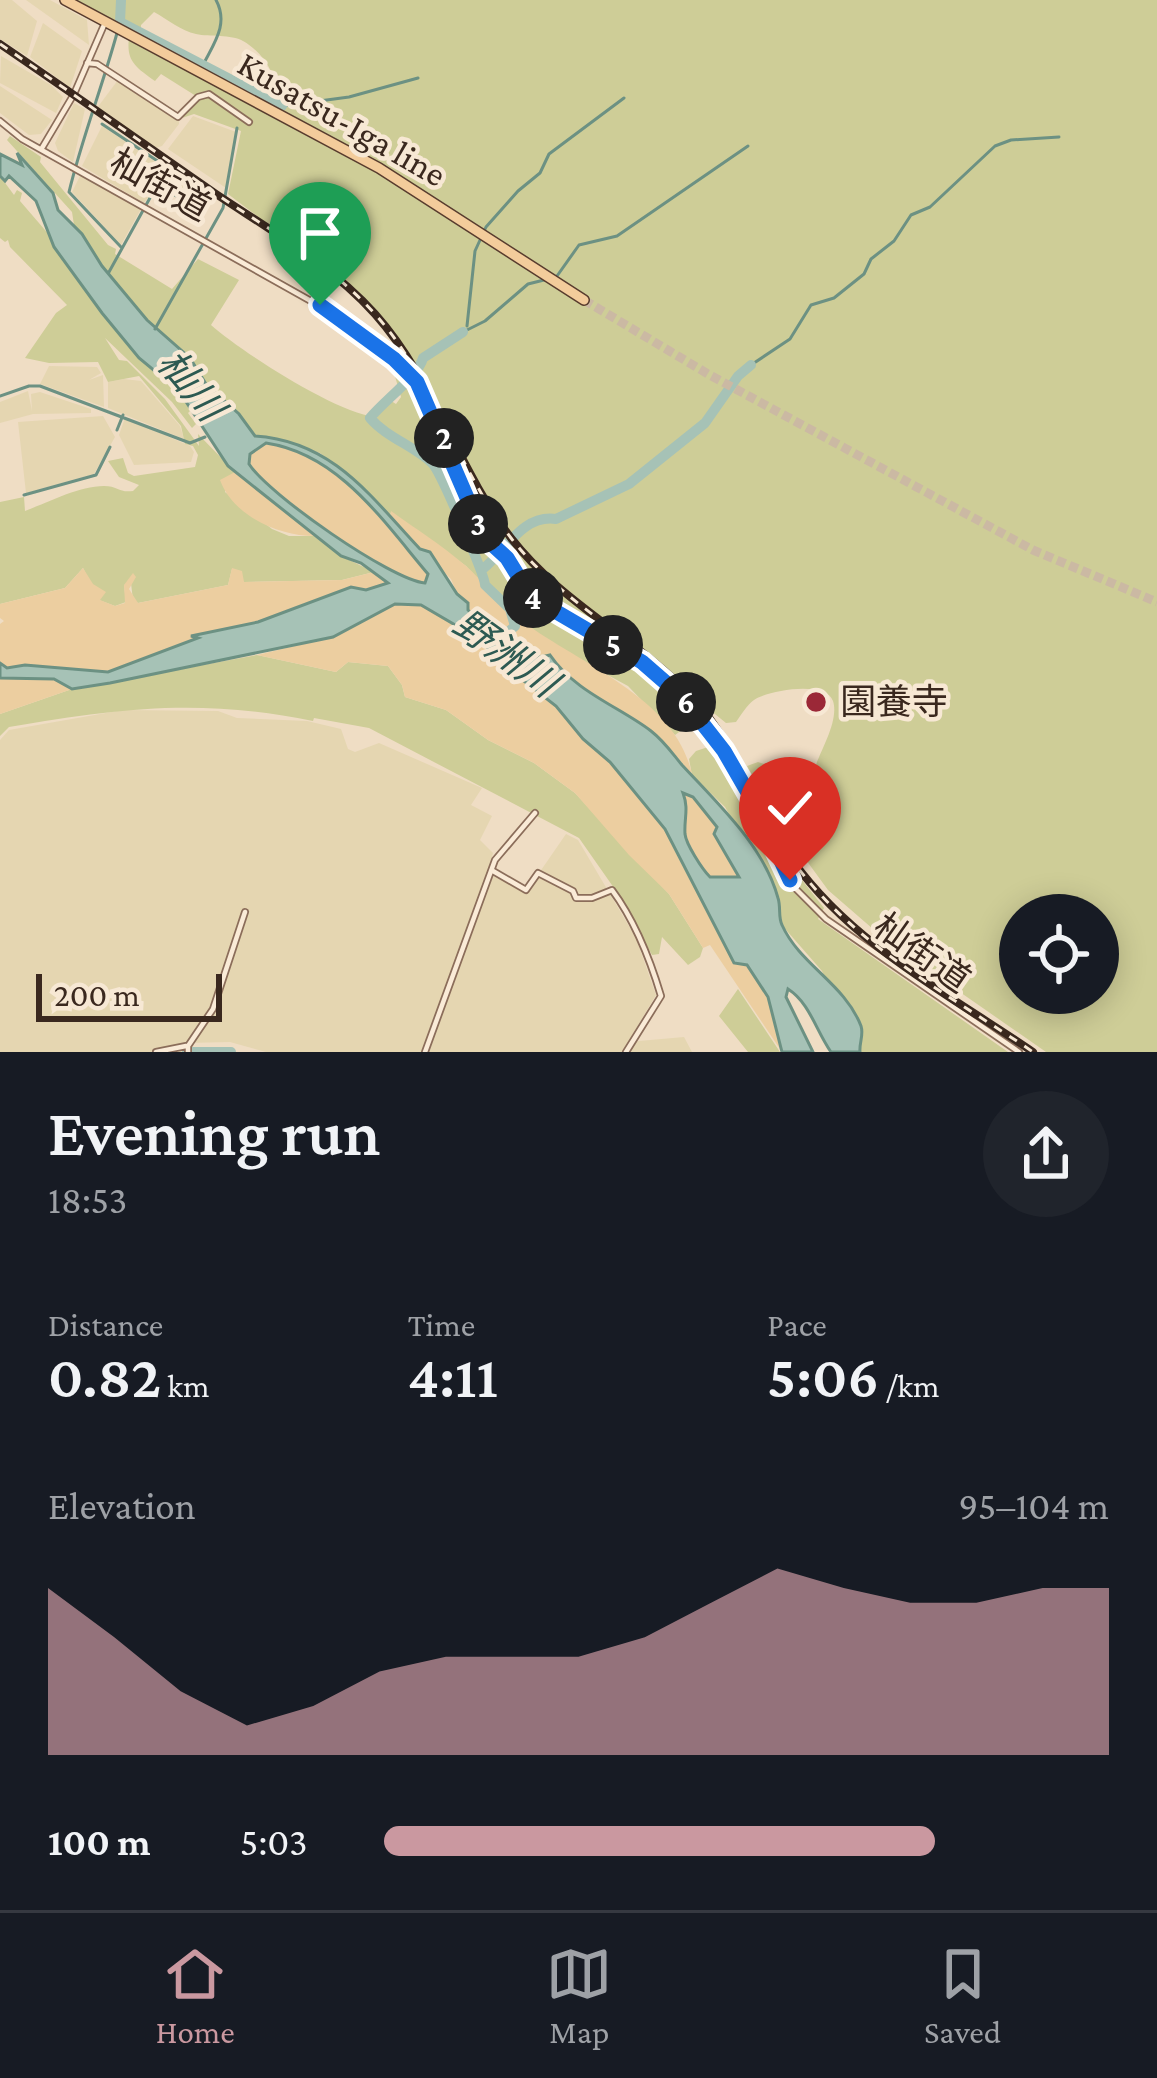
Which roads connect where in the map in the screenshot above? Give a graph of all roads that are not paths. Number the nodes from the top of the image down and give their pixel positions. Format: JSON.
{"nodes":[{"id":1,"x":64,"y":0,"type":"edge"},
{"id":2,"x":106,"y":22,"type":"junction"},
{"id":3,"x":87,"y":63,"type":"junction"},
{"id":4,"x":0,"y":121,"type":"edge"},
{"id":5,"x":249,"y":122,"type":"dead end"},
{"id":6,"x":42,"y":148,"type":"junction"},
{"id":7,"x":584,"y":300,"type":"tunnel mouth"},
{"id":8,"x":535,"y":813,"type":"dead end"},
{"id":9,"x":493,"y":871,"type":"junction"},
{"id":10,"x":245,"y":912,"type":"dead end"},
{"id":11,"x":188,"y":1049,"type":"edge"},
{"id":12,"x":156,"y":1052,"type":"edge"},
{"id":13,"x":425,"y":1052,"type":"edge"},
{"id":14,"x":626,"y":1052,"type":"edge"},
{"id":15,"x":1019,"y":1052,"type":"edge"}],
"edges":[{"from":1,"to":2,"type":"main road","name":"Kusatsu-Iga line"},
{"from":2,"to":3,"type":"street"},
{"from":2,"to":7,"type":"main road","name":"Kusatsu-Iga line"},
{"from":3,"to":5,"type":"street"},
{"from":3,"to":6,"type":"street"},
{"from":4,"to":6,"type":"street","name":"杣街道"},
{"from":6,"to":15,"type":"street","name":"杣街道"},
{"from":8,"to":9,"type":"street"},
{"from":9,"to":13,"type":"street"},
{"from":9,"to":14,"type":"street"},
{"from":10,"to":11,"type":"street"},
{"from":11,"to":12,"type":"street"}]}
